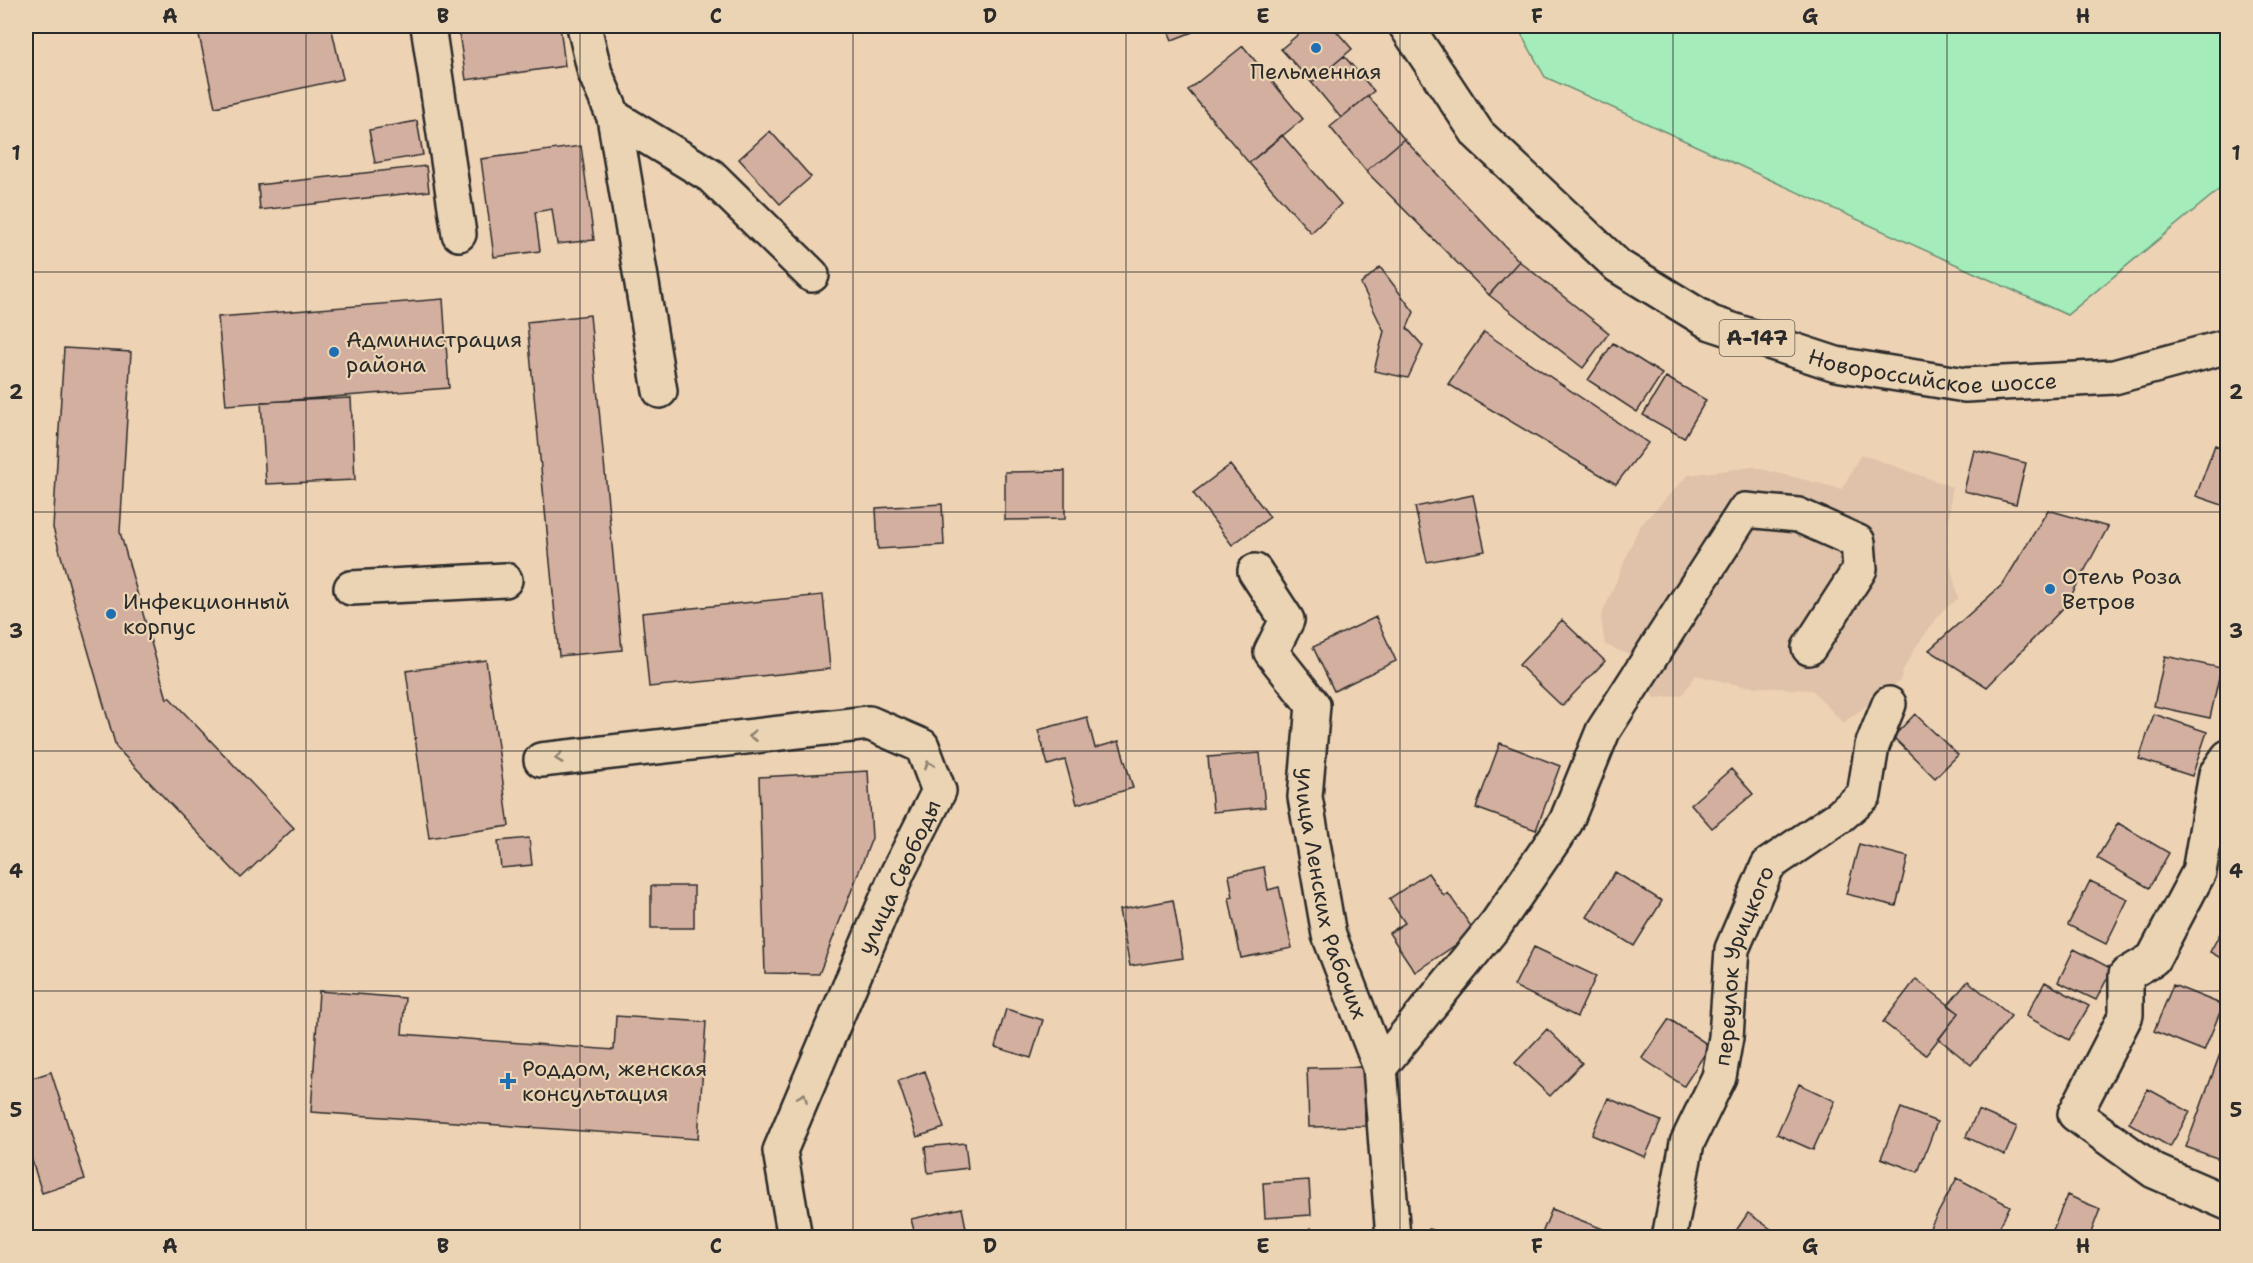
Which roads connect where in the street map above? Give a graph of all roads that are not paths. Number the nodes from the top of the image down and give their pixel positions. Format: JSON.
{"nodes":[{"id":1,"x":428,"y":26,"type":"edge"},
{"id":2,"x":584,"y":26,"type":"edge"},
{"id":3,"x":1406,"y":26,"type":"edge"},
{"id":4,"x":614,"y":117,"type":"junction"},
{"id":5,"x":459,"y":234,"type":"dead end"},
{"id":6,"x":812,"y":275,"type":"dead end"},
{"id":7,"x":2228,"y":346,"type":"edge"},
{"id":8,"x":660,"y":391,"type":"dead end"},
{"id":9,"x":1255,"y":571,"type":"dead end"},
{"id":10,"x":505,"y":580,"type":"dead end"},
{"id":11,"x":351,"y":588,"type":"dead end"},
{"id":12,"x":1809,"y":648,"type":"dead end"},
{"id":13,"x":1889,"y":704,"type":"dead end"},
{"id":14,"x":2228,"y":757,"type":"edge"},
{"id":15,"x":541,"y":760,"type":"dead end"},
{"id":16,"x":1380,"y":1067,"type":"junction"},
{"id":17,"x":2228,"y":1203,"type":"edge"},
{"id":18,"x":795,"y":1238,"type":"edge"},
{"id":19,"x":1393,"y":1238,"type":"edge"},
{"id":20,"x":1669,"y":1238,"type":"edge"}],
"edges":[{"from":1,"to":5,"type":"main road"},
{"from":2,"to":4,"type":"main road"},
{"from":3,"to":7,"type":"main road","name":"Новороссийское шоссе","number":"А-147"},
{"from":4,"to":6,"type":"main road"},
{"from":4,"to":8,"type":"main road"},
{"from":9,"to":16,"type":"main road","name":"улица Ленских Рабочих"},
{"from":10,"to":11,"type":"main road"},
{"from":12,"to":16,"type":"main road"},
{"from":13,"to":20,"type":"main road","name":"переулок Урицкого"},
{"from":14,"to":17,"type":"main road"},
{"from":18,"to":15,"type":"main road","name":"улица Свободы","one_way":true},
{"from":16,"to":19,"type":"main road","name":"улица Ленских Рабочих"}]}
